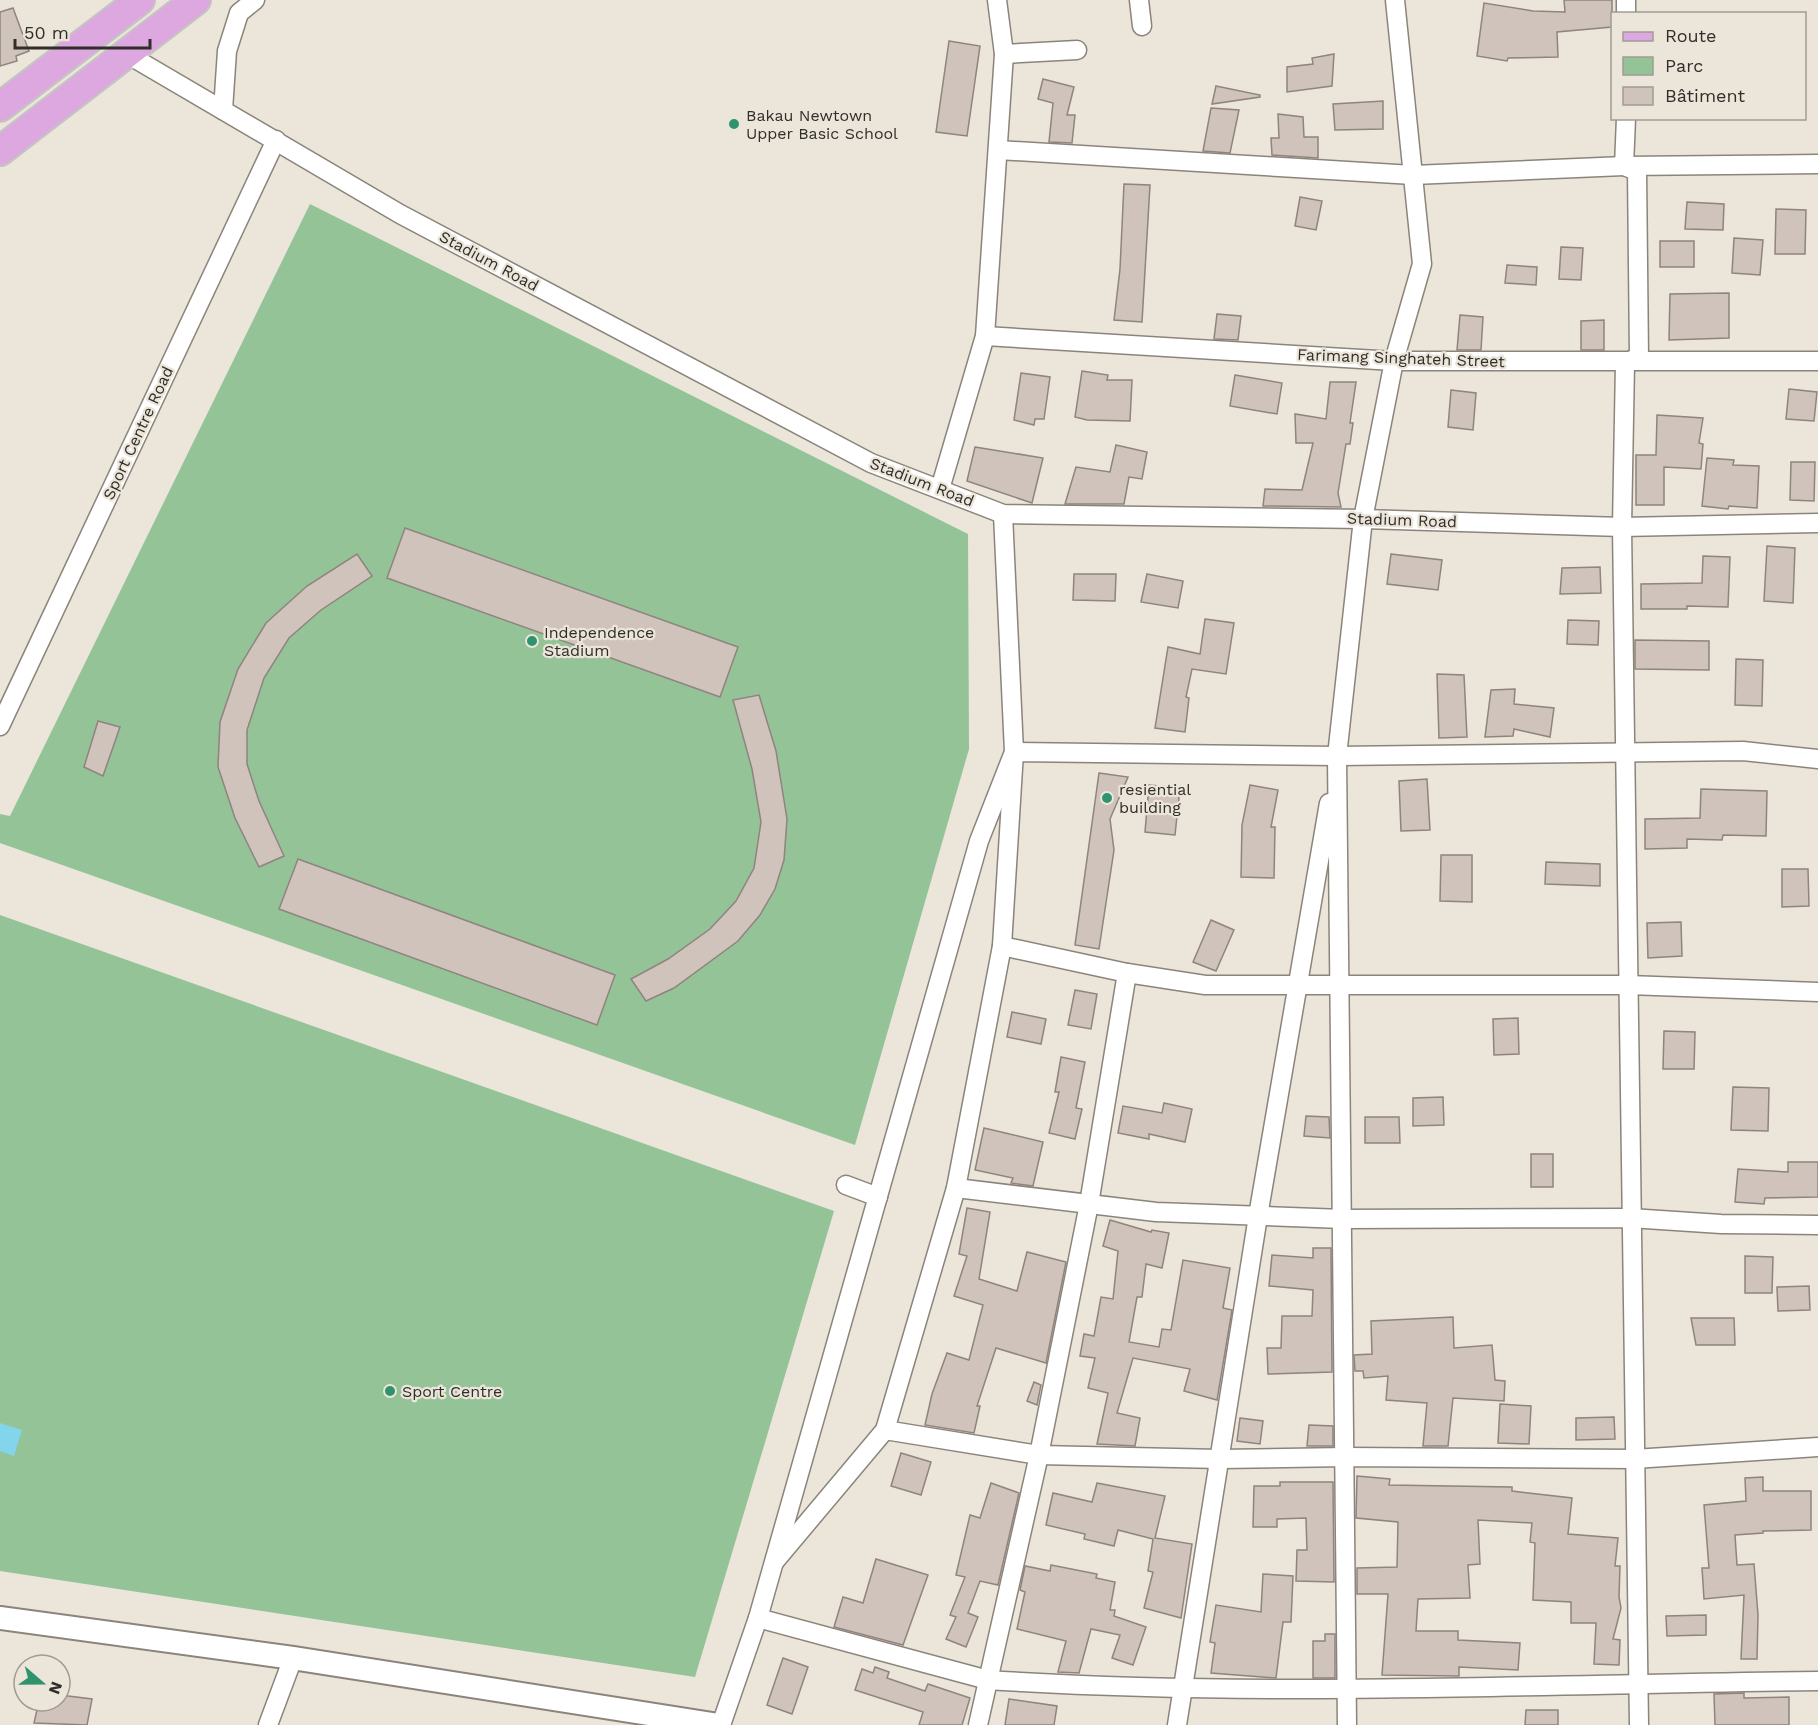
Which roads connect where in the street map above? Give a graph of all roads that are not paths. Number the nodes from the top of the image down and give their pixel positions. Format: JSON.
{"nodes":[{"id":1,"x":140,"y":0,"type":"edge"},
{"id":2,"x":196,"y":0,"type":"edge"},
{"id":3,"x":255,"y":0,"type":"edge"},
{"id":4,"x":997,"y":0,"type":"edge"},
{"id":5,"x":1139,"y":0,"type":"edge"},
{"id":6,"x":1395,"y":0,"type":"edge"},
{"id":7,"x":1142,"y":26,"type":"dead end"},
{"id":8,"x":1077,"y":50,"type":"dead end"},
{"id":9,"x":127,"y":54,"type":"junction"},
{"id":10,"x":1004,"y":54,"type":"junction"},
{"id":11,"x":30,"y":83,"type":"junction"},
{"id":12,"x":0,"y":91,"type":"edge"},
{"id":13,"x":0,"y":107,"type":"edge"},
{"id":14,"x":224,"y":110,"type":"junction"},
{"id":15,"x":1626,"y":120,"type":"edge"},
{"id":16,"x":276,"y":140,"type":"junction"},
{"id":17,"x":998,"y":150,"type":"junction"},
{"id":18,"x":0,"y":151,"type":"edge"},
{"id":19,"x":1818,"y":164,"type":"edge"},
{"id":20,"x":1624,"y":166,"type":"junction"},
{"id":21,"x":1413,"y":175,"type":"junction"},
{"id":22,"x":986,"y":336,"type":"junction"},
{"id":23,"x":1394,"y":361,"type":"junction"},
{"id":24,"x":1818,"y":361,"type":"edge"},
{"id":25,"x":1625,"y":363,"type":"junction"},
{"id":26,"x":940,"y":489,"type":"junction"},
{"id":27,"x":1003,"y":514,"type":"junction"},
{"id":28,"x":1364,"y":519,"type":"junction"},
{"id":29,"x":1818,"y":523,"type":"edge"},
{"id":30,"x":1622,"y":527,"type":"junction"},
{"id":31,"x":0,"y":725,"type":"edge"},
{"id":32,"x":1014,"y":752,"type":"junction"},
{"id":33,"x":1624,"y":752,"type":"junction"},
{"id":34,"x":1337,"y":756,"type":"junction"},
{"id":35,"x":1818,"y":759,"type":"edge"},
{"id":36,"x":1002,"y":946,"type":"junction"},
{"id":37,"x":1127,"y":974,"type":"junction"},
{"id":38,"x":1340,"y":983,"type":"junction"},
{"id":39,"x":1298,"y":984,"type":"junction"},
{"id":40,"x":1628,"y":985,"type":"junction"},
{"id":41,"x":1818,"y":992,"type":"edge"},
{"id":42,"x":846,"y":1185,"type":"dead end"},
{"id":43,"x":956,"y":1188,"type":"junction"},
{"id":44,"x":878,"y":1197,"type":"junction"},
{"id":45,"x":1089,"y":1204,"type":"junction"},
{"id":46,"x":1258,"y":1216,"type":"junction"},
{"id":47,"x":1630,"y":1218,"type":"junction"},
{"id":48,"x":1343,"y":1219,"type":"junction"},
{"id":49,"x":1818,"y":1225,"type":"edge"},
{"id":50,"x":885,"y":1430,"type":"junction"},
{"id":51,"x":1818,"y":1447,"type":"edge"},
{"id":52,"x":1039,"y":1455,"type":"junction"},
{"id":53,"x":1346,"y":1457,"type":"junction"},
{"id":54,"x":1220,"y":1459,"type":"junction"},
{"id":55,"x":1634,"y":1459,"type":"junction"},
{"id":56,"x":775,"y":1561,"type":"junction"},
{"id":57,"x":0,"y":1618,"type":"edge"},
{"id":58,"x":758,"y":1618,"type":"junction"},
{"id":59,"x":293,"y":1658,"type":"junction"},
{"id":60,"x":988,"y":1680,"type":"junction"},
{"id":61,"x":1818,"y":1681,"type":"edge"},
{"id":62,"x":1637,"y":1683,"type":"junction"},
{"id":63,"x":1348,"y":1687,"type":"junction"},
{"id":64,"x":1183,"y":1688,"type":"junction"},
{"id":65,"x":268,"y":1725,"type":"edge"},
{"id":66,"x":720,"y":1725,"type":"edge"},
{"id":67,"x":978,"y":1725,"type":"edge"},
{"id":68,"x":1176,"y":1725,"type":"edge"},
{"id":69,"x":1347,"y":1725,"type":"edge"},
{"id":70,"x":1639,"y":1725,"type":"edge"}],
"edges":[{"from":1,"to":11,"type":"main road"},
{"from":2,"to":9,"type":"main road"},
{"from":3,"to":14,"type":"street"},
{"from":4,"to":10,"type":"street"},
{"from":5,"to":7,"type":"street"},
{"from":6,"to":21,"type":"street"},
{"from":8,"to":10,"type":"street"},
{"from":9,"to":14,"type":"street","name":"Stadium Road"},
{"from":9,"to":18,"type":"main road"},
{"from":10,"to":17,"type":"street"},
{"from":11,"to":12,"type":"street"},
{"from":11,"to":13,"type":"main road"},
{"from":14,"to":16,"type":"street","name":"Stadium Road"},
{"from":15,"to":20,"type":"street"},
{"from":16,"to":26,"type":"street","name":"Stadium Road"},
{"from":16,"to":31,"type":"street","name":"Sport Centre Road"},
{"from":17,"to":21,"type":"street"},
{"from":17,"to":22,"type":"street"},
{"from":19,"to":20,"type":"street"},
{"from":20,"to":21,"type":"street"},
{"from":20,"to":25,"type":"street"},
{"from":21,"to":23,"type":"street"},
{"from":22,"to":23,"type":"street","name":"Farimang Singhateh Street"},
{"from":22,"to":26,"type":"street"},
{"from":23,"to":25,"type":"street","name":"Farimang Singhateh Street"},
{"from":23,"to":28,"type":"street"},
{"from":24,"to":25,"type":"street","name":"Farimang Singhateh Street"},
{"from":25,"to":30,"type":"street"},
{"from":26,"to":27,"type":"street","name":"Stadium Road"},
{"from":27,"to":28,"type":"street","name":"Stadium Road"},
{"from":27,"to":32,"type":"street"},
{"from":28,"to":30,"type":"street","name":"Stadium Road"},
{"from":28,"to":34,"type":"street"},
{"from":29,"to":30,"type":"street","name":"Stadium Road"},
{"from":30,"to":33,"type":"street"},
{"from":32,"to":34,"type":"street"},
{"from":32,"to":36,"type":"street"},
{"from":32,"to":44,"type":"street"},
{"from":33,"to":34,"type":"street"},
{"from":33,"to":35,"type":"street"},
{"from":33,"to":40,"type":"street"},
{"from":34,"to":38,"type":"street"},
{"from":34,"to":39,"type":"street"},
{"from":36,"to":37,"type":"street"},
{"from":36,"to":43,"type":"street"},
{"from":37,"to":39,"type":"street"},
{"from":37,"to":45,"type":"street"},
{"from":38,"to":39,"type":"street"},
{"from":38,"to":40,"type":"street"},
{"from":38,"to":48,"type":"street"},
{"from":39,"to":46,"type":"street"},
{"from":40,"to":41,"type":"street"},
{"from":40,"to":47,"type":"street"},
{"from":42,"to":44,"type":"street"},
{"from":43,"to":45,"type":"street"},
{"from":43,"to":50,"type":"street"},
{"from":44,"to":56,"type":"street"},
{"from":45,"to":46,"type":"street"},
{"from":45,"to":52,"type":"street"},
{"from":46,"to":48,"type":"street"},
{"from":46,"to":54,"type":"street"},
{"from":47,"to":48,"type":"street"},
{"from":47,"to":49,"type":"street"},
{"from":47,"to":55,"type":"street"},
{"from":48,"to":53,"type":"street"},
{"from":50,"to":52,"type":"street"},
{"from":50,"to":56,"type":"street"},
{"from":51,"to":55,"type":"street"},
{"from":52,"to":54,"type":"street"},
{"from":52,"to":60,"type":"street"},
{"from":53,"to":54,"type":"street"},
{"from":53,"to":55,"type":"street"},
{"from":53,"to":63,"type":"street"},
{"from":54,"to":64,"type":"street"},
{"from":55,"to":62,"type":"street"},
{"from":56,"to":58,"type":"street"},
{"from":57,"to":59,"type":"street"},
{"from":58,"to":60,"type":"street"},
{"from":58,"to":66,"type":"street"},
{"from":59,"to":65,"type":"street"},
{"from":59,"to":66,"type":"street"},
{"from":60,"to":64,"type":"street"},
{"from":60,"to":67,"type":"street"},
{"from":61,"to":62,"type":"street"},
{"from":62,"to":63,"type":"street"},
{"from":62,"to":70,"type":"street"},
{"from":63,"to":64,"type":"street"},
{"from":63,"to":69,"type":"street"},
{"from":64,"to":68,"type":"street"}]}
